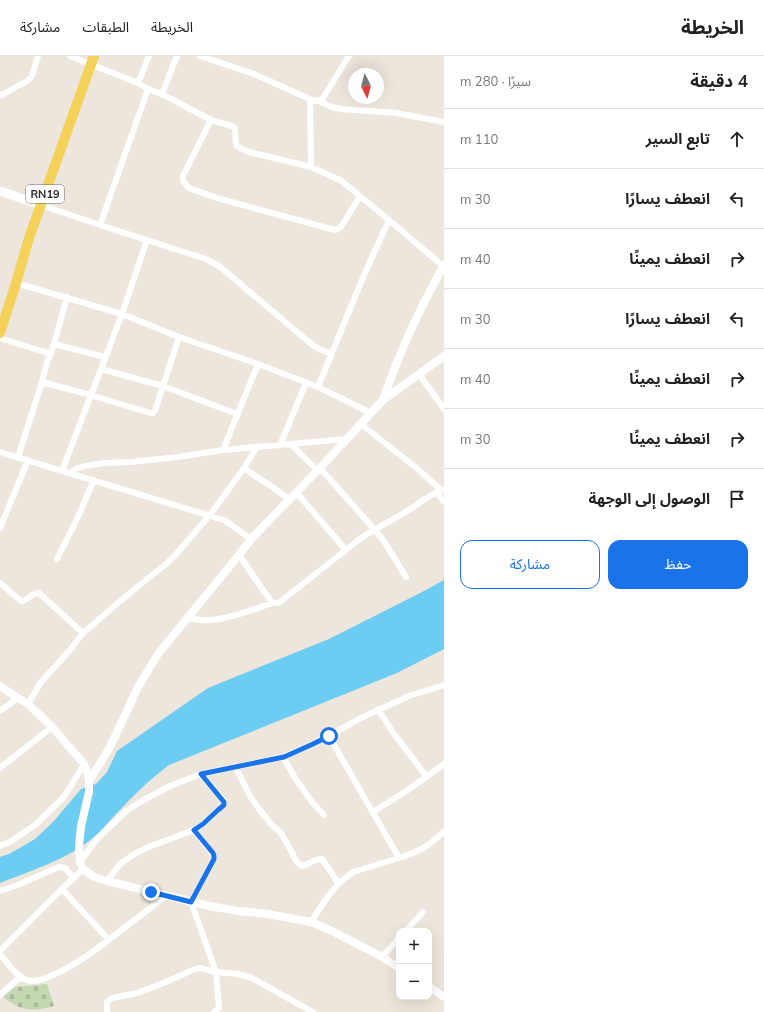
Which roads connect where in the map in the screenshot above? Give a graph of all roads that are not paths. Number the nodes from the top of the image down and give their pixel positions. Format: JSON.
{"nodes":[{"id":1,"x":38,"y":56,"type":"edge"},
{"id":2,"x":70,"y":56,"type":"edge"},
{"id":3,"x":149,"y":56,"type":"edge"},
{"id":4,"x":177,"y":56,"type":"edge"},
{"id":5,"x":200,"y":56,"type":"edge"},
{"id":6,"x":349,"y":56,"type":"edge"},
{"id":7,"x":92,"y":60,"type":"edge"},
{"id":8,"x":138,"y":83,"type":"junction"},
{"id":9,"x":148,"y":89,"type":"junction"},
{"id":10,"x":162,"y":94,"type":"junction"},
{"id":11,"x":0,"y":96,"type":"edge"},
{"id":12,"x":310,"y":99,"type":"junction"},
{"id":13,"x":318,"y":101,"type":"junction"},
{"id":14,"x":211,"y":120,"type":"junction"},
{"id":15,"x":444,"y":122,"type":"edge"},
{"id":16,"x":311,"y":167,"type":"junction"},
{"id":17,"x":0,"y":191,"type":"edge"},
{"id":18,"x":360,"y":196,"type":"junction"},
{"id":19,"x":41,"y":205,"type":"junction"},
{"id":20,"x":390,"y":220,"type":"junction"},
{"id":21,"x":100,"y":225,"type":"junction"},
{"id":22,"x":147,"y":240,"type":"junction"},
{"id":23,"x":444,"y":266,"type":"edge"},
{"id":24,"x":16,"y":283,"type":"junction"},
{"id":25,"x":67,"y":297,"type":"junction"},
{"id":26,"x":122,"y":314,"type":"junction"},
{"id":27,"x":0,"y":333,"type":"edge"},
{"id":28,"x":180,"y":337,"type":"junction"},
{"id":29,"x":0,"y":338,"type":"edge"},
{"id":30,"x":54,"y":344,"type":"junction"},
{"id":31,"x":50,"y":354,"type":"junction"},
{"id":32,"x":331,"y":354,"type":"junction"},
{"id":33,"x":444,"y":356,"type":"edge"},
{"id":34,"x":105,"y":357,"type":"junction"},
{"id":35,"x":258,"y":364,"type":"junction"},
{"id":36,"x":101,"y":369,"type":"junction"},
{"id":37,"x":418,"y":374,"type":"junction"},
{"id":38,"x":42,"y":382,"type":"junction"},
{"id":39,"x":306,"y":383,"type":"junction"},
{"id":40,"x":163,"y":386,"type":"junction"},
{"id":41,"x":318,"y":387,"type":"junction"},
{"id":42,"x":91,"y":395,"type":"junction"},
{"id":43,"x":383,"y":400,"type":"junction"},
{"id":44,"x":444,"y":409,"type":"edge"},
{"id":45,"x":371,"y":413,"type":"junction"},
{"id":46,"x":237,"y":414,"type":"junction"},
{"id":47,"x":361,"y":424,"type":"junction"},
{"id":48,"x":346,"y":439,"type":"junction"},
{"id":49,"x":291,"y":444,"type":"junction"},
{"id":50,"x":280,"y":445,"type":"junction"},
{"id":51,"x":257,"y":447,"type":"junction"},
{"id":52,"x":223,"y":450,"type":"junction"},
{"id":53,"x":0,"y":452,"type":"edge"},
{"id":54,"x":18,"y":457,"type":"junction"},
{"id":55,"x":28,"y":460,"type":"junction"},
{"id":56,"x":244,"y":468,"type":"junction"},
{"id":57,"x":318,"y":469,"type":"junction"},
{"id":58,"x":62,"y":471,"type":"junction"},
{"id":59,"x":70,"y":473,"type":"junction"},
{"id":60,"x":94,"y":480,"type":"junction"},
{"id":61,"x":440,"y":491,"type":"edge"},
{"id":62,"x":296,"y":492,"type":"junction"},
{"id":63,"x":289,"y":499,"type":"junction"},
{"id":64,"x":444,"y":502,"type":"edge"},
{"id":65,"x":210,"y":515,"type":"junction"},
{"id":66,"x":0,"y":528,"type":"edge"},
{"id":67,"x":374,"y":529,"type":"junction"},
{"id":68,"x":251,"y":538,"type":"junction"},
{"id":69,"x":345,"y":549,"type":"junction"},
{"id":70,"x":240,"y":554,"type":"junction"},
{"id":71,"x":57,"y":559,"type":"dead end"},
{"id":72,"x":406,"y":577,"type":"dead end"},
{"id":73,"x":0,"y":583,"type":"edge"},
{"id":74,"x":274,"y":603,"type":"junction"},
{"id":75,"x":187,"y":618,"type":"junction"},
{"id":76,"x":83,"y":633,"type":"junction"},
{"id":77,"x":444,"y":685,"type":"edge"},
{"id":78,"x":0,"y":686,"type":"edge"},
{"id":79,"x":18,"y":698,"type":"junction"},
{"id":80,"x":28,"y":704,"type":"junction"},
{"id":81,"x":378,"y":710,"type":"junction"},
{"id":82,"x":0,"y":711,"type":"edge"},
{"id":83,"x":52,"y":727,"type":"junction"},
{"id":84,"x":329,"y":736,"type":"junction"},
{"id":85,"x":284,"y":757,"type":"junction"},
{"id":86,"x":84,"y":764,"type":"junction"},
{"id":87,"x":444,"y":764,"type":"edge"},
{"id":88,"x":235,"y":766,"type":"junction"},
{"id":89,"x":0,"y":768,"type":"edge"},
{"id":90,"x":201,"y":774,"type":"junction"},
{"id":91,"x":426,"y":776,"type":"junction"},
{"id":92,"x":89,"y":781,"type":"junction"},
{"id":93,"x":373,"y":812,"type":"junction"},
{"id":94,"x":324,"y":815,"type":"dead end"},
{"id":95,"x":194,"y":830,"type":"junction"},
{"id":96,"x":444,"y":831,"type":"edge"},
{"id":97,"x":0,"y":846,"type":"edge"},
{"id":98,"x":399,"y":858,"type":"junction"},
{"id":99,"x":82,"y":866,"type":"junction"},
{"id":100,"x":74,"y":878,"type":"junction"},
{"id":101,"x":106,"y":881,"type":"junction"},
{"id":102,"x":339,"y":884,"type":"junction"},
{"id":103,"x":62,"y":888,"type":"junction"},
{"id":104,"x":0,"y":891,"type":"edge"},
{"id":105,"x":165,"y":895,"type":"junction"},
{"id":106,"x":191,"y":902,"type":"junction"},
{"id":107,"x":423,"y":912,"type":"dead end"},
{"id":108,"x":311,"y":922,"type":"junction"},
{"id":109,"x":409,"y":928,"type":"edge"},
{"id":110,"x":109,"y":940,"type":"junction"},
{"id":111,"x":396,"y":941,"type":"edge"},
{"id":112,"x":0,"y":951,"type":"edge"},
{"id":113,"x":0,"y":954,"type":"edge"},
{"id":114,"x":382,"y":957,"type":"junction"},
{"id":115,"x":396,"y":966,"type":"edge"},
{"id":116,"x":216,"y":972,"type":"junction"},
{"id":117,"x":20,"y":977,"type":"junction"},
{"id":118,"x":432,"y":990,"type":"edge"},
{"id":119,"x":0,"y":996,"type":"edge"},
{"id":120,"x":444,"y":997,"type":"edge"},
{"id":121,"x":218,"y":1011,"type":"edge"},
{"id":122,"x":107,"y":1012,"type":"edge"},
{"id":123,"x":313,"y":1012,"type":"edge"}],
"edges":[{"from":1,"to":11,"type":"street"},
{"from":2,"to":7,"type":"street"},
{"from":3,"to":8,"type":"street"},
{"from":4,"to":10,"type":"street"},
{"from":5,"to":12,"type":"street"},
{"from":6,"to":13,"type":"street"},
{"from":7,"to":8,"type":"street"},
{"from":7,"to":19,"type":"main road","number":"RN19"},
{"from":8,"to":9,"type":"street"},
{"from":9,"to":10,"type":"street"},
{"from":9,"to":21,"type":"street"},
{"from":10,"to":14,"type":"street"},
{"from":12,"to":13,"type":"street"},
{"from":12,"to":16,"type":"street"},
{"from":13,"to":15,"type":"street"},
{"from":14,"to":16,"type":"street"},
{"from":14,"to":18,"type":"street"},
{"from":16,"to":18,"type":"street"},
{"from":17,"to":19,"type":"main road"},
{"from":18,"to":20,"type":"street"},
{"from":19,"to":21,"type":"street"},
{"from":19,"to":24,"type":"main road","number":"RN19"},
{"from":20,"to":23,"type":"street"},
{"from":20,"to":32,"type":"street"},
{"from":21,"to":22,"type":"street"},
{"from":22,"to":26,"type":"street"},
{"from":22,"to":32,"type":"street"},
{"from":23,"to":43,"type":"street"},
{"from":24,"to":25,"type":"street"},
{"from":24,"to":27,"type":"main road","number":"RN19"},
{"from":25,"to":26,"type":"street"},
{"from":25,"to":30,"type":"street"},
{"from":26,"to":28,"type":"street"},
{"from":26,"to":34,"type":"street"},
{"from":28,"to":35,"type":"street"},
{"from":28,"to":40,"type":"street"},
{"from":29,"to":31,"type":"street"},
{"from":30,"to":31,"type":"street"},
{"from":30,"to":34,"type":"street"},
{"from":31,"to":38,"type":"street"},
{"from":32,"to":41,"type":"street"},
{"from":33,"to":37,"type":"street"},
{"from":34,"to":36,"type":"street"},
{"from":35,"to":39,"type":"street"},
{"from":35,"to":46,"type":"street"},
{"from":36,"to":40,"type":"street"},
{"from":36,"to":42,"type":"street"},
{"from":37,"to":43,"type":"street"},
{"from":37,"to":44,"type":"street"},
{"from":38,"to":42,"type":"street"},
{"from":38,"to":54,"type":"street"},
{"from":39,"to":41,"type":"street"},
{"from":39,"to":50,"type":"street"},
{"from":40,"to":42,"type":"street"},
{"from":40,"to":46,"type":"street"},
{"from":41,"to":45,"type":"street"},
{"from":42,"to":58,"type":"street"},
{"from":43,"to":45,"type":"street"},
{"from":45,"to":47,"type":"street"},
{"from":46,"to":52,"type":"street"},
{"from":47,"to":48,"type":"street"},
{"from":47,"to":61,"type":"street"},
{"from":48,"to":49,"type":"street"},
{"from":48,"to":57,"type":"street"},
{"from":49,"to":50,"type":"street"},
{"from":49,"to":57,"type":"street"},
{"from":50,"to":51,"type":"street"},
{"from":51,"to":52,"type":"street"},
{"from":51,"to":56,"type":"street"},
{"from":52,"to":59,"type":"street"},
{"from":53,"to":54,"type":"street"},
{"from":54,"to":55,"type":"street"},
{"from":55,"to":58,"type":"street"},
{"from":55,"to":66,"type":"street"},
{"from":56,"to":63,"type":"street"},
{"from":56,"to":65,"type":"street"},
{"from":57,"to":62,"type":"street"},
{"from":57,"to":67,"type":"street"},
{"from":58,"to":59,"type":"street"},
{"from":59,"to":60,"type":"street"},
{"from":60,"to":65,"type":"street"},
{"from":60,"to":71,"type":"street"},
{"from":61,"to":64,"type":"street"},
{"from":61,"to":67,"type":"street"},
{"from":62,"to":63,"type":"street"},
{"from":62,"to":69,"type":"street"},
{"from":63,"to":68,"type":"street"},
{"from":65,"to":68,"type":"street"},
{"from":65,"to":76,"type":"street"},
{"from":67,"to":69,"type":"street"},
{"from":67,"to":72,"type":"street"},
{"from":68,"to":70,"type":"street"},
{"from":69,"to":74,"type":"street"},
{"from":70,"to":74,"type":"street"},
{"from":70,"to":75,"type":"street"},
{"from":73,"to":76,"type":"street"},
{"from":74,"to":75,"type":"street"},
{"from":75,"to":92,"type":"street"},
{"from":76,"to":80,"type":"street"},
{"from":77,"to":81,"type":"street"},
{"from":78,"to":79,"type":"street"},
{"from":79,"to":80,"type":"street"},
{"from":79,"to":82,"type":"street"},
{"from":80,"to":83,"type":"street"},
{"from":81,"to":84,"type":"street"},
{"from":81,"to":91,"type":"street"},
{"from":83,"to":86,"type":"street"},
{"from":83,"to":89,"type":"street"},
{"from":84,"to":85,"type":"street"},
{"from":84,"to":93,"type":"street"},
{"from":85,"to":88,"type":"street"},
{"from":85,"to":94,"type":"street"},
{"from":86,"to":92,"type":"street"},
{"from":86,"to":97,"type":"street"},
{"from":87,"to":91,"type":"street"},
{"from":88,"to":90,"type":"street"},
{"from":88,"to":102,"type":"street"},
{"from":90,"to":95,"type":"street"},
{"from":90,"to":99,"type":"street"},
{"from":91,"to":93,"type":"street"},
{"from":92,"to":99,"type":"street"},
{"from":93,"to":98,"type":"street"},
{"from":95,"to":101,"type":"street"},
{"from":95,"to":106,"type":"street"},
{"from":96,"to":98,"type":"street"},
{"from":98,"to":102,"type":"street"},
{"from":99,"to":100,"type":"street"},
{"from":99,"to":101,"type":"street"},
{"from":100,"to":103,"type":"street"},
{"from":100,"to":104,"type":"street"},
{"from":101,"to":105,"type":"street"},
{"from":102,"to":108,"type":"street"},
{"from":103,"to":110,"type":"street"},
{"from":103,"to":112,"type":"street"},
{"from":105,"to":106,"type":"street"},
{"from":105,"to":110,"type":"street"},
{"from":106,"to":108,"type":"street"},
{"from":106,"to":116,"type":"street"},
{"from":107,"to":109,"type":"street"},
{"from":108,"to":114,"type":"street"},
{"from":110,"to":117,"type":"street"},
{"from":111,"to":114,"type":"street"},
{"from":113,"to":117,"type":"street"},
{"from":114,"to":115,"type":"street"},
{"from":116,"to":121,"type":"street"},
{"from":116,"to":122,"type":"street"},
{"from":116,"to":123,"type":"street"},
{"from":117,"to":119,"type":"street"},
{"from":118,"to":120,"type":"street"}]}
